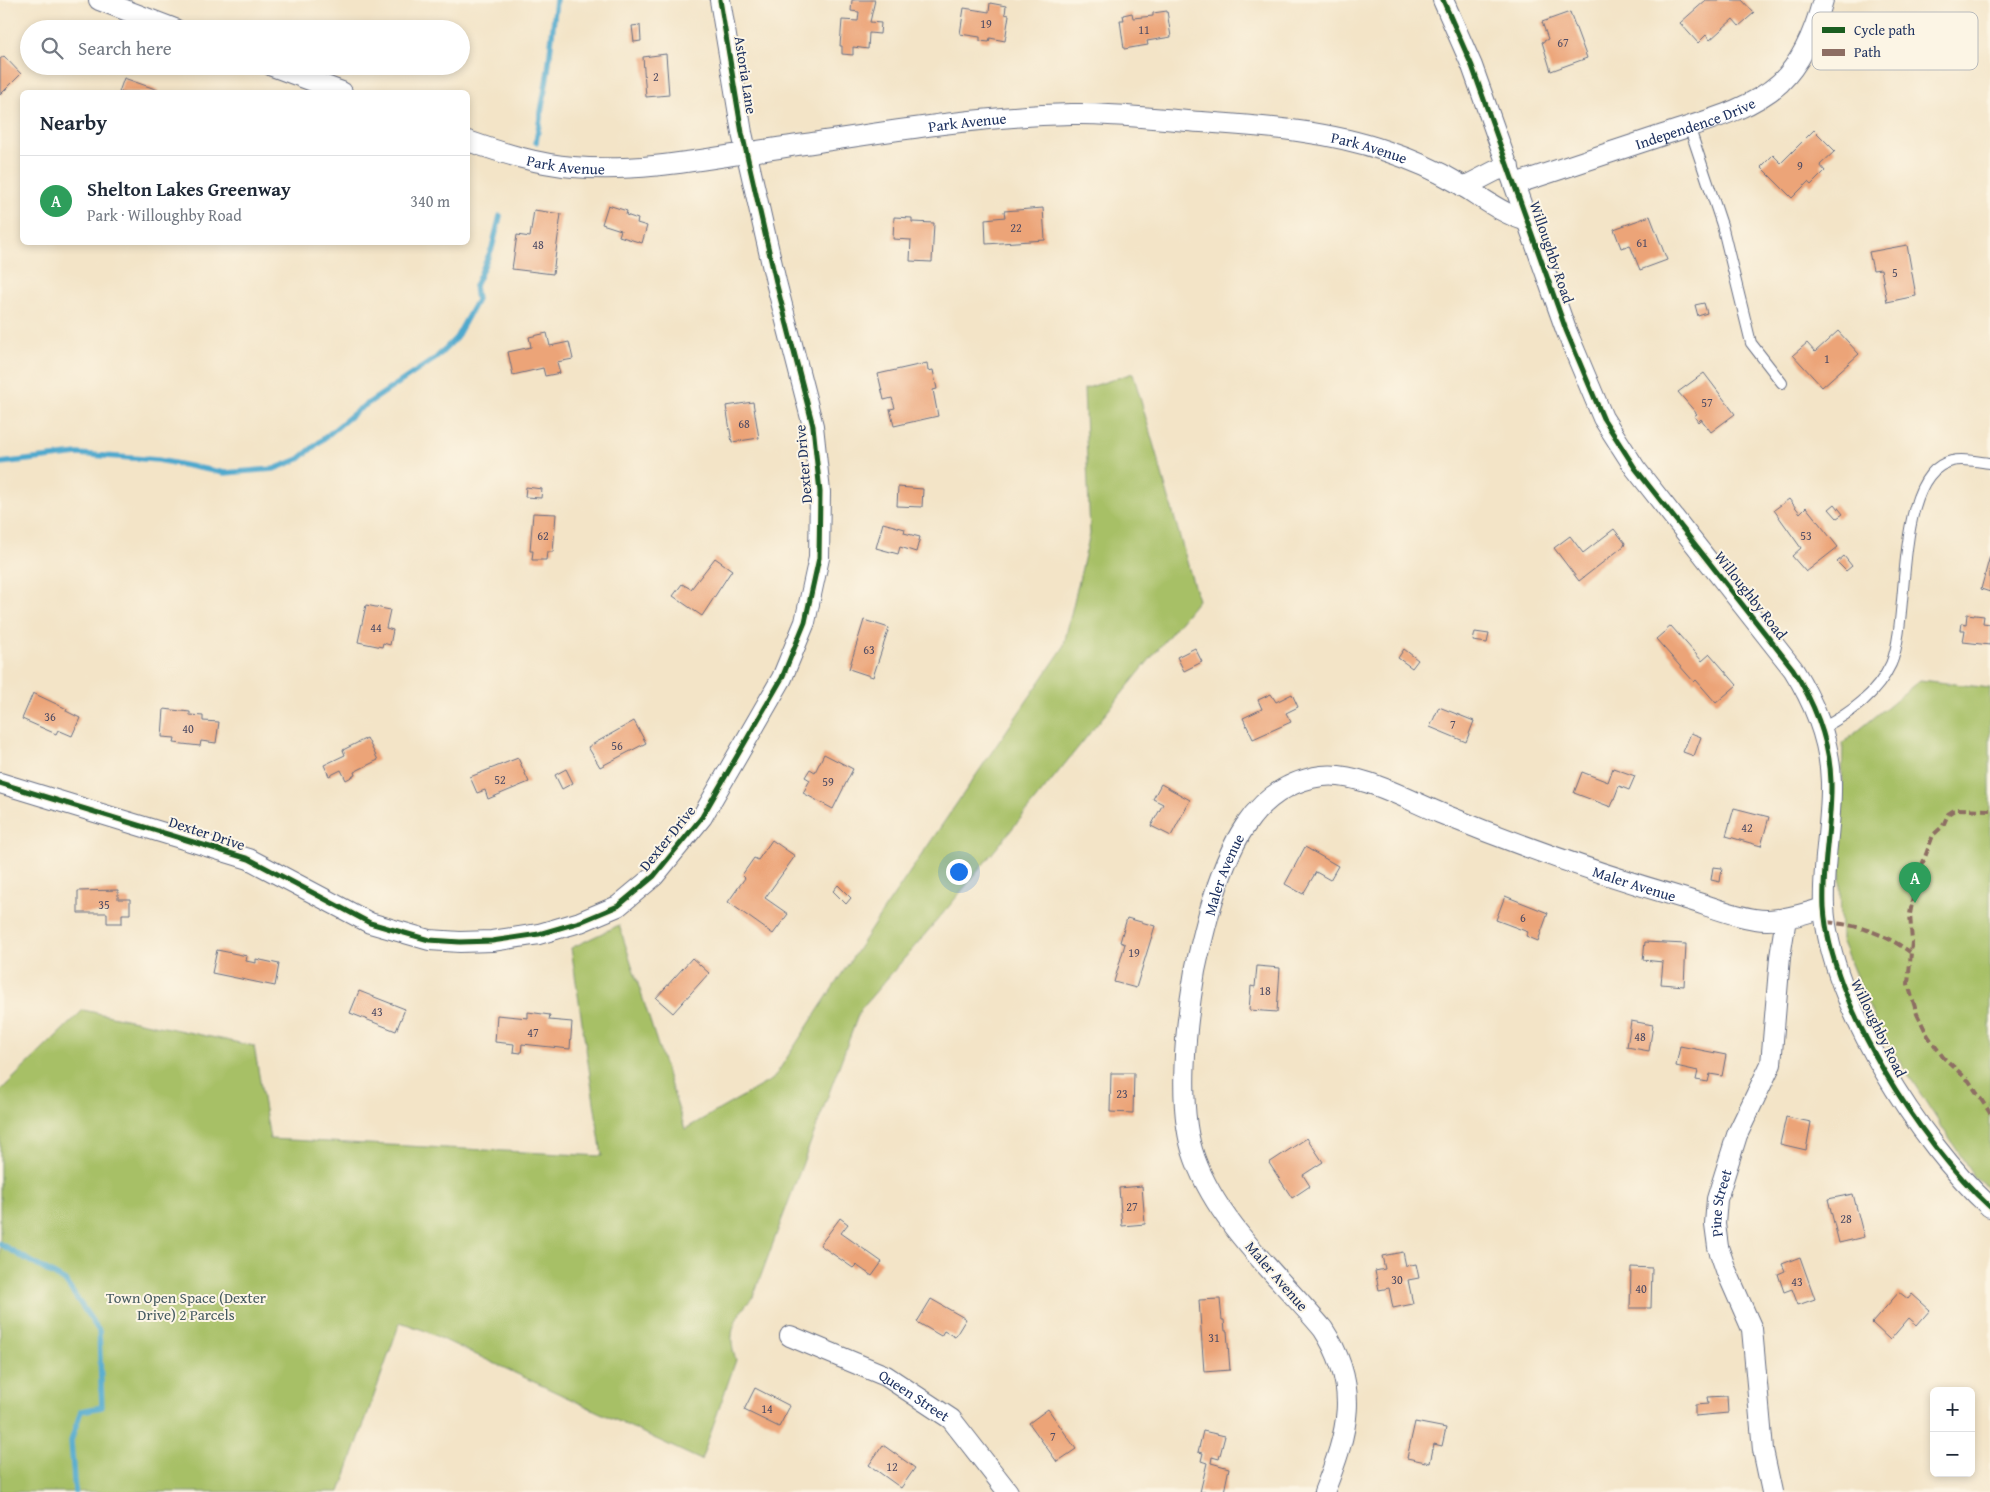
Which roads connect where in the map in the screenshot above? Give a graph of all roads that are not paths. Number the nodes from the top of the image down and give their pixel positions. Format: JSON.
{"nodes":[{"id":1,"x":99,"y":0,"type":"edge"},
{"id":2,"x":720,"y":0,"type":"edge"},
{"id":3,"x":1443,"y":0,"type":"edge"},
{"id":4,"x":1822,"y":0,"type":"edge"},
{"id":5,"x":1818,"y":12,"type":"edge"},
{"id":6,"x":151,"y":20,"type":"edge"},
{"id":7,"x":1812,"y":29,"type":"edge"},
{"id":8,"x":296,"y":75,"type":"edge"},
{"id":9,"x":337,"y":90,"type":"edge"},
{"id":10,"x":1689,"y":126,"type":"junction"},
{"id":11,"x":470,"y":142,"type":"edge"},
{"id":12,"x":748,"y":153,"type":"junction"},
{"id":13,"x":1512,"y":176,"type":"junction"},
{"id":14,"x":1464,"y":187,"type":"junction"},
{"id":15,"x":1527,"y":221,"type":"junction"},
{"id":16,"x":1782,"y":383,"type":"dead end"},
{"id":17,"x":1990,"y":463,"type":"edge"},
{"id":18,"x":1822,"y":728,"type":"junction"},
{"id":19,"x":0,"y":783,"type":"edge"},
{"id":20,"x":1824,"y":908,"type":"junction"},
{"id":21,"x":1786,"y":918,"type":"junction"},
{"id":22,"x":1990,"y":1207,"type":"edge"},
{"id":23,"x":790,"y":1336,"type":"dead end"},
{"id":24,"x":1008,"y":1492,"type":"edge"},
{"id":25,"x":1324,"y":1492,"type":"edge"},
{"id":26,"x":1772,"y":1492,"type":"edge"}],
"edges":[{"from":1,"to":6,"type":"street"},
{"from":2,"to":12,"type":"street","name":"Astoria Lane"},
{"from":3,"to":13,"type":"street","name":"Willoughby Road"},
{"from":4,"to":5,"type":"street","name":"Independence Drive"},
{"from":7,"to":10,"type":"street","name":"Independence Drive"},
{"from":8,"to":9,"type":"street"},
{"from":10,"to":13,"type":"street","name":"Independence Drive"},
{"from":10,"to":16,"type":"lane"},
{"from":11,"to":12,"type":"street","name":"Park Avenue"},
{"from":12,"to":14,"type":"street","name":"Park Avenue"},
{"from":12,"to":19,"type":"street","name":"Dexter Drive"},
{"from":13,"to":14,"type":"street"},
{"from":13,"to":15,"type":"street","name":"Willoughby Road"},
{"from":14,"to":15,"type":"street","name":"Park Avenue"},
{"from":15,"to":18,"type":"street","name":"Willoughby Road"},
{"from":17,"to":18,"type":"lane"},
{"from":18,"to":20,"type":"street","name":"Willoughby Road"},
{"from":20,"to":21,"type":"street","name":"Maler Avenue"},
{"from":20,"to":22,"type":"street","name":"Willoughby Road"},
{"from":21,"to":25,"type":"street","name":"Maler Avenue"},
{"from":21,"to":26,"type":"street","name":"Pine Street"},
{"from":23,"to":24,"type":"street","name":"Queen Street"}]}
